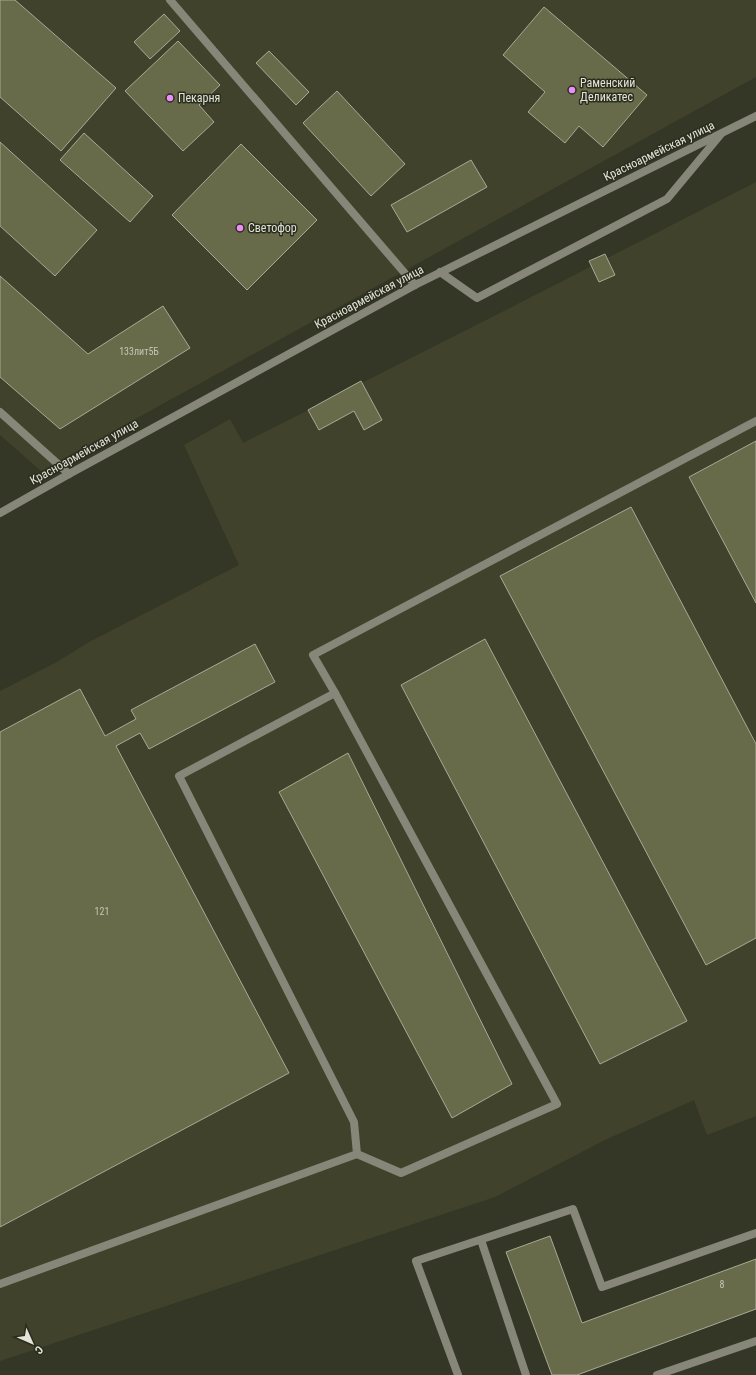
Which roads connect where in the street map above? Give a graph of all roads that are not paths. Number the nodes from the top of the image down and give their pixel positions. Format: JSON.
{"nodes":[{"id":1,"x":170,"y":0,"type":"edge"},
{"id":2,"x":756,"y":116,"type":"edge"},
{"id":3,"x":721,"y":134,"type":"junction"},
{"id":4,"x":440,"y":272,"type":"junction"},
{"id":5,"x":415,"y":285,"type":"junction"},
{"id":6,"x":0,"y":412,"type":"edge"},
{"id":7,"x":756,"y":421,"type":"edge"},
{"id":8,"x":68,"y":474,"type":"junction"},
{"id":9,"x":0,"y":513,"type":"edge"},
{"id":10,"x":335,"y":692,"type":"junction"},
{"id":11,"x":357,"y":1154,"type":"junction"},
{"id":12,"x":756,"y":1233,"type":"edge"},
{"id":13,"x":481,"y":1240,"type":"junction"},
{"id":14,"x":0,"y":1284,"type":"edge"},
{"id":15,"x":756,"y":1341,"type":"edge"},
{"id":16,"x":458,"y":1375,"type":"edge"},
{"id":17,"x":526,"y":1375,"type":"edge"},
{"id":18,"x":656,"y":1375,"type":"edge"}],
"edges":[{"from":1,"to":5,"type":"street"},
{"from":2,"to":3,"type":"street","name":"Красноармейская улица"},
{"from":3,"to":4,"type":"street","name":"Красноармейская улица"},
{"from":3,"to":4,"type":"street"},
{"from":4,"to":5,"type":"street","name":"Красноармейская улица"},
{"from":5,"to":8,"type":"street","name":"Красноармейская улица"},
{"from":6,"to":8,"type":"street"},
{"from":7,"to":10,"type":"street"},
{"from":8,"to":9,"type":"street","name":"Красноармейская улица"},
{"from":10,"to":11,"type":"street"},
{"from":10,"to":11,"type":"street"},
{"from":11,"to":14,"type":"street"},
{"from":12,"to":13,"type":"street"},
{"from":13,"to":16,"type":"street"},
{"from":13,"to":17,"type":"street"},
{"from":15,"to":18,"type":"street"}]}
